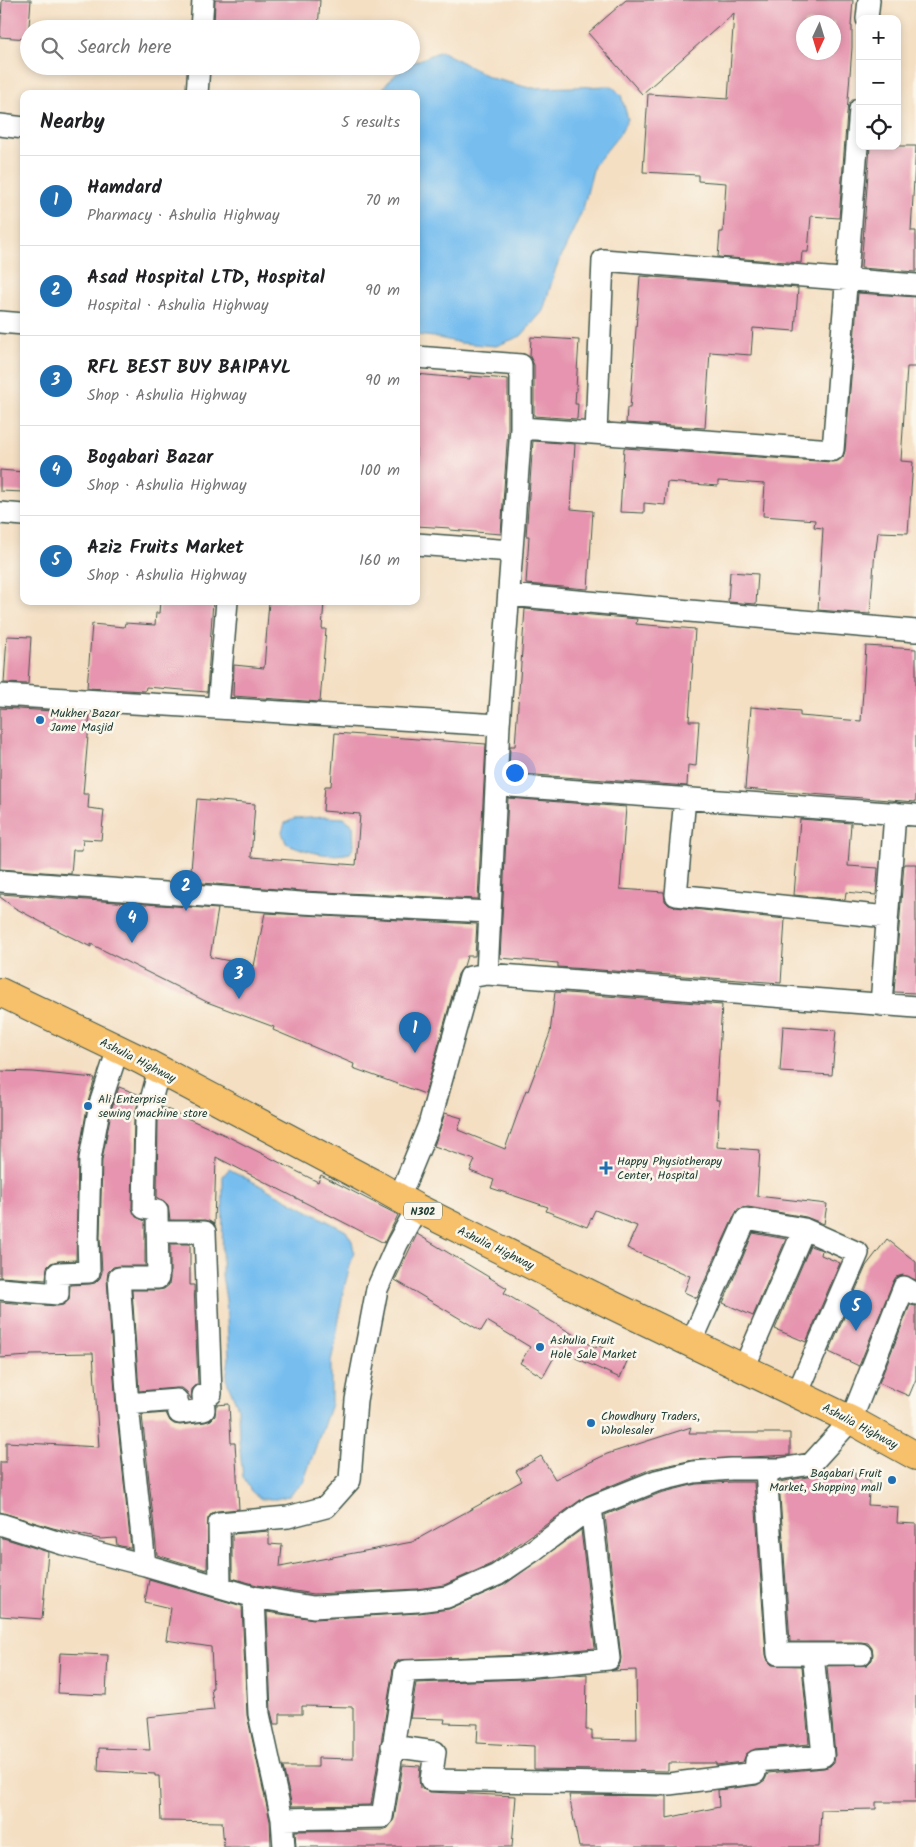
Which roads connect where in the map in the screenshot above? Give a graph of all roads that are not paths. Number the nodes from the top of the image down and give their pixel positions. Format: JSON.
{"nodes":[{"id":1,"x":203,"y":0,"type":"edge"},
{"id":2,"x":869,"y":0,"type":"edge"},
{"id":3,"x":867,"y":15,"type":"edge"},
{"id":4,"x":202,"y":20,"type":"edge"},
{"id":5,"x":198,"y":75,"type":"edge"},
{"id":6,"x":197,"y":90,"type":"edge"},
{"id":7,"x":0,"y":125,"type":"edge"},
{"id":8,"x":20,"y":128,"type":"edge"},
{"id":9,"x":856,"y":150,"type":"edge"},
{"id":10,"x":845,"y":280,"type":"junction"},
{"id":11,"x":916,"y":286,"type":"edge"},
{"id":12,"x":0,"y":322,"type":"edge"},
{"id":13,"x":20,"y":324,"type":"edge"},
{"id":14,"x":420,"y":357,"type":"edge"},
{"id":15,"x":521,"y":428,"type":"junction"},
{"id":16,"x":596,"y":433,"type":"junction"},
{"id":17,"x":0,"y":513,"type":"edge"},
{"id":18,"x":20,"y":515,"type":"edge"},
{"id":19,"x":420,"y":544,"type":"edge"},
{"id":20,"x":512,"y":551,"type":"junction"},
{"id":21,"x":508,"y":595,"type":"junction"},
{"id":22,"x":228,"y":605,"type":"edge"},
{"id":23,"x":916,"y":631,"type":"edge"},
{"id":24,"x":0,"y":695,"type":"edge"},
{"id":25,"x":218,"y":708,"type":"junction"},
{"id":26,"x":499,"y":725,"type":"junction"},
{"id":27,"x":496,"y":785,"type":"junction"},
{"id":28,"x":685,"y":798,"type":"junction"},
{"id":29,"x":895,"y":813,"type":"junction"},
{"id":30,"x":916,"y":815,"type":"edge"},
{"id":31,"x":0,"y":881,"type":"edge"},
{"id":32,"x":490,"y":912,"type":"junction"},
{"id":33,"x":888,"y":917,"type":"junction"},
{"id":34,"x":487,"y":974,"type":"junction"},
{"id":35,"x":0,"y":992,"type":"edge"},
{"id":36,"x":881,"y":1005,"type":"junction"},
{"id":37,"x":916,"y":1008,"type":"edge"},
{"id":38,"x":118,"y":1050,"type":"junction"},
{"id":39,"x":159,"y":1070,"type":"junction"},
{"id":40,"x":408,"y":1203,"type":"junction"},
{"id":41,"x":804,"y":1230,"type":"junction"},
{"id":42,"x":157,"y":1232,"type":"junction"},
{"id":43,"x":0,"y":1289,"type":"edge"},
{"id":44,"x":916,"y":1294,"type":"edge"},
{"id":45,"x":691,"y":1343,"type":"junction"},
{"id":46,"x":744,"y":1368,"type":"junction"},
{"id":47,"x":798,"y":1394,"type":"junction"},
{"id":48,"x":128,"y":1404,"type":"junction"},
{"id":49,"x":852,"y":1420,"type":"junction"},
{"id":50,"x":916,"y":1456,"type":"edge"},
{"id":51,"x":766,"y":1469,"type":"junction"},
{"id":52,"x":591,"y":1507,"type":"junction"},
{"id":53,"x":0,"y":1524,"type":"edge"},
{"id":54,"x":145,"y":1565,"type":"junction"},
{"id":55,"x":220,"y":1586,"type":"junction"},
{"id":56,"x":254,"y":1597,"type":"junction"},
{"id":57,"x":813,"y":1654,"type":"junction"},
{"id":58,"x":861,"y":1654,"type":"dead end"},
{"id":59,"x":392,"y":1746,"type":"junction"},
{"id":60,"x":282,"y":1819,"type":"junction"},
{"id":61,"x":284,"y":1847,"type":"edge"}],
"edges":[{"from":1,"to":4,"type":"street"},
{"from":2,"to":3,"type":"street"},
{"from":5,"to":6,"type":"street"},
{"from":7,"to":8,"type":"street"},
{"from":9,"to":10,"type":"street"},
{"from":10,"to":11,"type":"street"},
{"from":10,"to":16,"type":"street"},
{"from":10,"to":16,"type":"street"},
{"from":12,"to":13,"type":"street"},
{"from":14,"to":15,"type":"street"},
{"from":15,"to":16,"type":"street"},
{"from":15,"to":20,"type":"street"},
{"from":17,"to":18,"type":"street"},
{"from":19,"to":20,"type":"street"},
{"from":20,"to":21,"type":"street"},
{"from":21,"to":23,"type":"street"},
{"from":21,"to":26,"type":"street"},
{"from":22,"to":25,"type":"street"},
{"from":24,"to":25,"type":"street"},
{"from":25,"to":26,"type":"street"},
{"from":26,"to":27,"type":"street"},
{"from":27,"to":28,"type":"street"},
{"from":27,"to":32,"type":"street"},
{"from":28,"to":29,"type":"street"},
{"from":28,"to":33,"type":"street"},
{"from":29,"to":30,"type":"street"},
{"from":29,"to":33,"type":"street"},
{"from":31,"to":32,"type":"street"},
{"from":32,"to":34,"type":"street"},
{"from":33,"to":36,"type":"street"},
{"from":34,"to":36,"type":"street"},
{"from":34,"to":40,"type":"street"},
{"from":35,"to":38,"type":"highway","name":"Ashulia Highway","number":"N302"},
{"from":36,"to":37,"type":"street"},
{"from":38,"to":39,"type":"highway","name":"Ashulia Highway","number":"N302"},
{"from":38,"to":43,"type":"street"},
{"from":39,"to":40,"type":"highway","name":"Ashulia Highway","number":"N302"},
{"from":39,"to":42,"type":"street"},
{"from":40,"to":45,"type":"highway","name":"Ashulia Highway","number":"N302"},
{"from":40,"to":55,"type":"street"},
{"from":41,"to":45,"type":"street"},
{"from":41,"to":46,"type":"street"},
{"from":41,"to":47,"type":"street"},
{"from":42,"to":48,"type":"street"},
{"from":42,"to":48,"type":"street"},
{"from":44,"to":49,"type":"street"},
{"from":45,"to":46,"type":"highway","name":"Ashulia Highway","number":"N302"},
{"from":46,"to":47,"type":"highway","name":"Ashulia Highway","number":"N302"},
{"from":47,"to":49,"type":"highway","name":"Ashulia Highway","number":"N302"},
{"from":48,"to":54,"type":"street"},
{"from":49,"to":50,"type":"highway","name":"Ashulia Highway","number":"N302"},
{"from":49,"to":51,"type":"street"},
{"from":51,"to":52,"type":"street"},
{"from":51,"to":57,"type":"street"},
{"from":52,"to":56,"type":"street"},
{"from":52,"to":59,"type":"street"},
{"from":53,"to":54,"type":"street"},
{"from":54,"to":55,"type":"street"},
{"from":55,"to":56,"type":"street"},
{"from":56,"to":60,"type":"street"},
{"from":57,"to":58,"type":"street"},
{"from":57,"to":59,"type":"street"},
{"from":59,"to":60,"type":"street"},
{"from":60,"to":61,"type":"street"}]}
